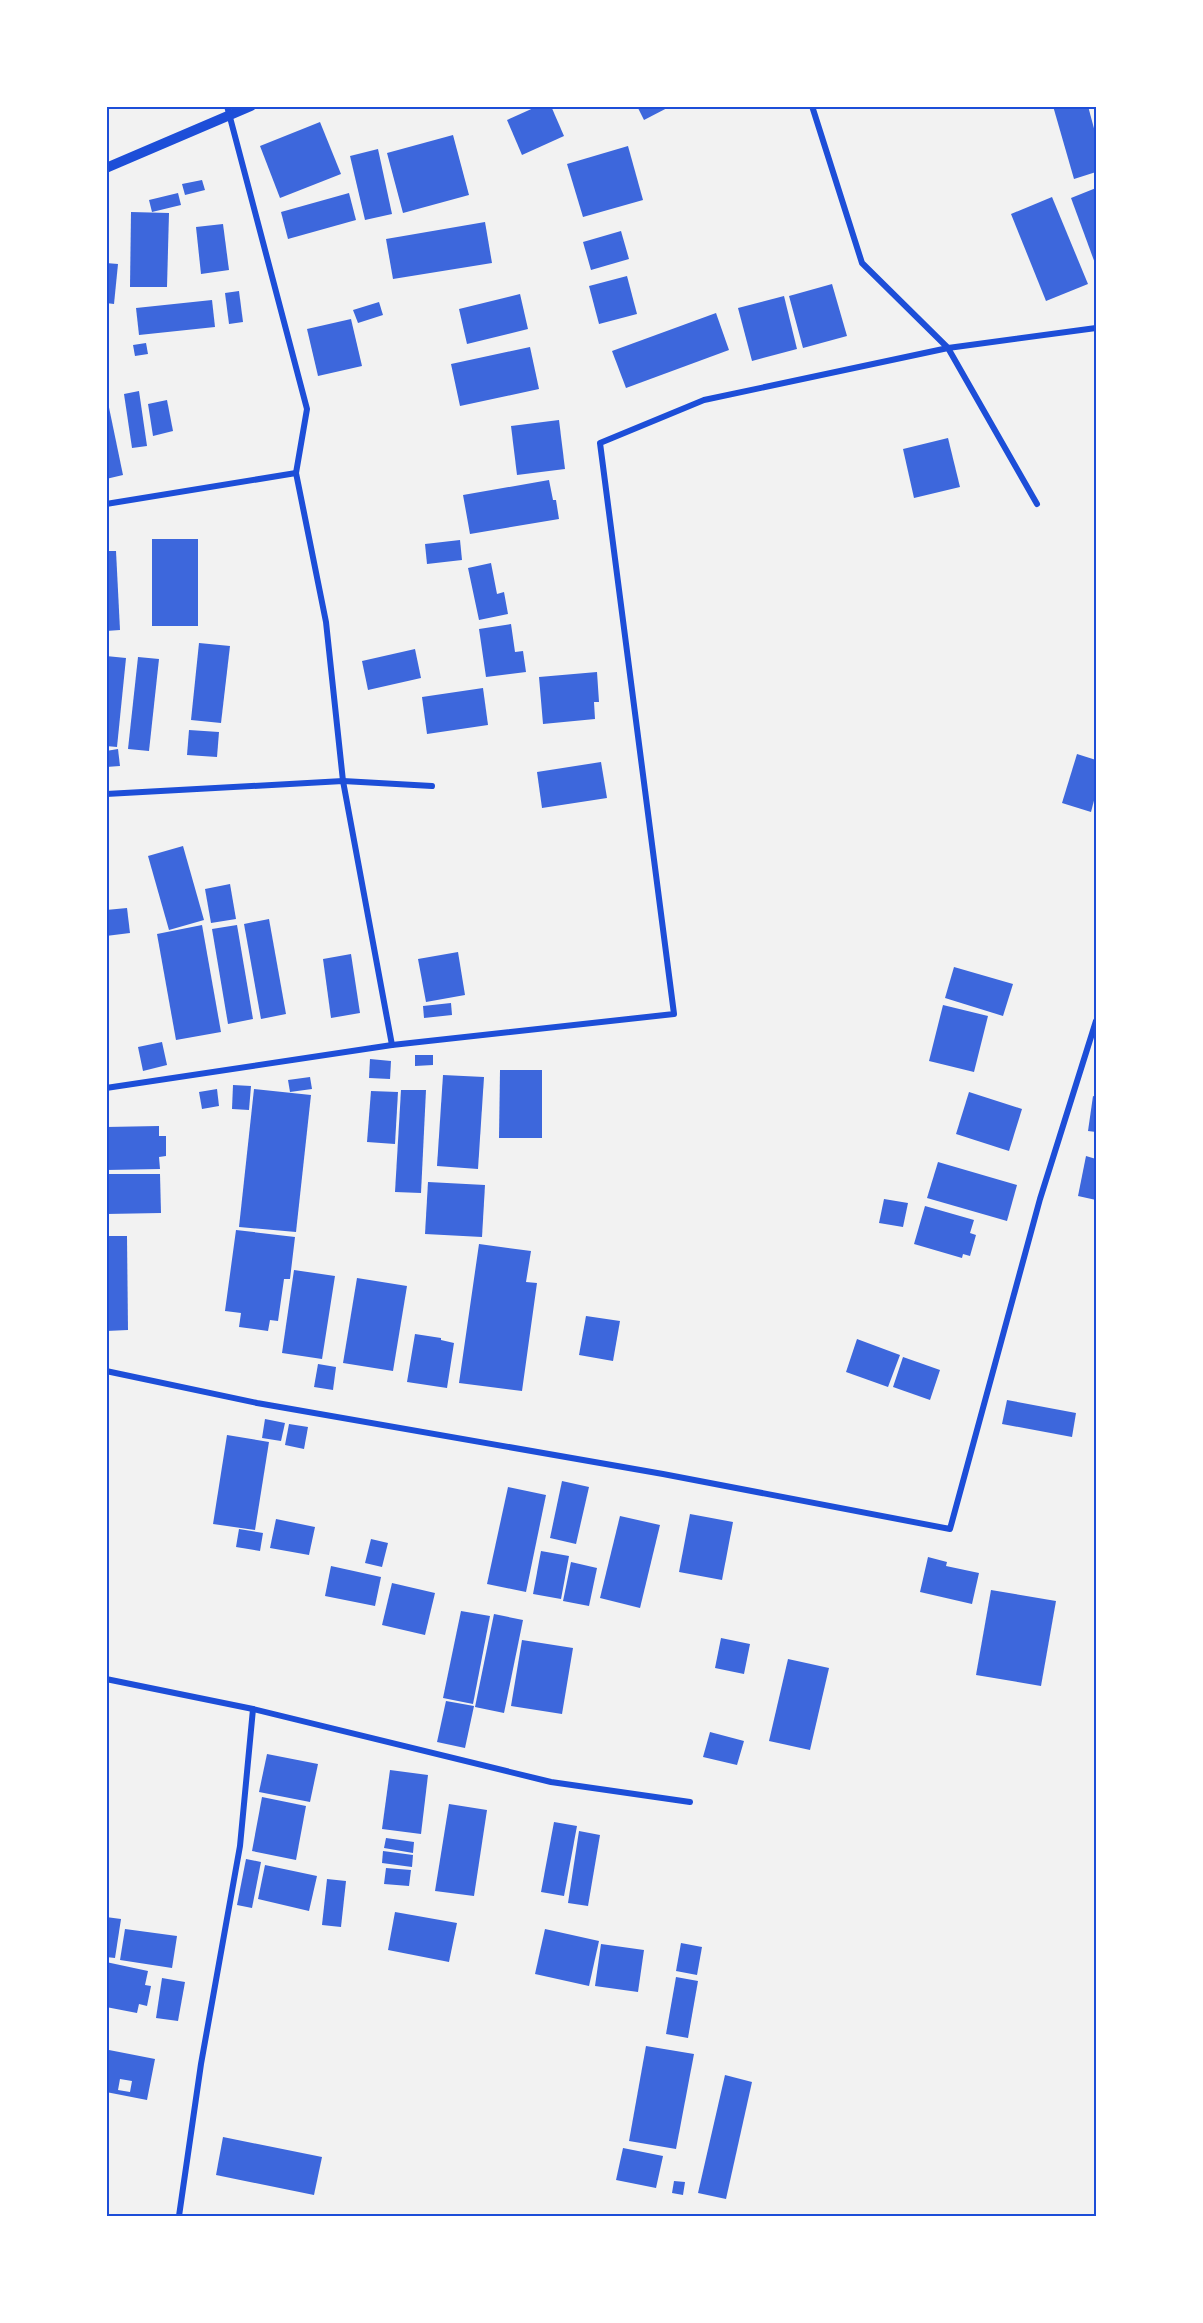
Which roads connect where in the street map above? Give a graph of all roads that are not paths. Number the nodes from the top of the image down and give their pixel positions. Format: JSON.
{"nodes":[{"id":1,"x":251,"y":106,"type":"edge"},
{"id":2,"x":812,"y":106,"type":"edge"},
{"id":3,"x":229,"y":111,"type":"edge"},
{"id":4,"x":106,"y":168,"type":"edge"},
{"id":5,"x":1096,"y":328,"type":"edge"},
{"id":6,"x":948,"y":348,"type":"junction"},
{"id":7,"x":296,"y":473,"type":"junction"},
{"id":8,"x":106,"y":504,"type":"edge"},
{"id":9,"x":1037,"y":504,"type":"dead end"},
{"id":10,"x":343,"y":781,"type":"junction"},
{"id":11,"x":432,"y":786,"type":"dead end"},
{"id":12,"x":106,"y":794,"type":"edge"},
{"id":13,"x":1096,"y":1022,"type":"edge"},
{"id":14,"x":392,"y":1045,"type":"junction"},
{"id":15,"x":106,"y":1088,"type":"edge"},
{"id":16,"x":106,"y":1371,"type":"edge"},
{"id":17,"x":106,"y":1678,"type":"edge"},
{"id":18,"x":253,"y":1709,"type":"junction"},
{"id":19,"x":690,"y":1802,"type":"dead end"},
{"id":20,"x":179,"y":2217,"type":"edge"}],
"edges":[{"from":1,"to":3,"type":"street"},
{"from":2,"to":6,"type":"street"},
{"from":3,"to":4,"type":"street"},
{"from":3,"to":7,"type":"street"},
{"from":5,"to":6,"type":"street"},
{"from":6,"to":9,"type":"street"},
{"from":6,"to":14,"type":"street"},
{"from":7,"to":8,"type":"street"},
{"from":7,"to":10,"type":"street"},
{"from":10,"to":11,"type":"street"},
{"from":10,"to":12,"type":"street"},
{"from":10,"to":14,"type":"street"},
{"from":13,"to":16,"type":"street"},
{"from":14,"to":15,"type":"street"},
{"from":17,"to":18,"type":"street"},
{"from":18,"to":19,"type":"street"},
{"from":18,"to":20,"type":"street"}]}
